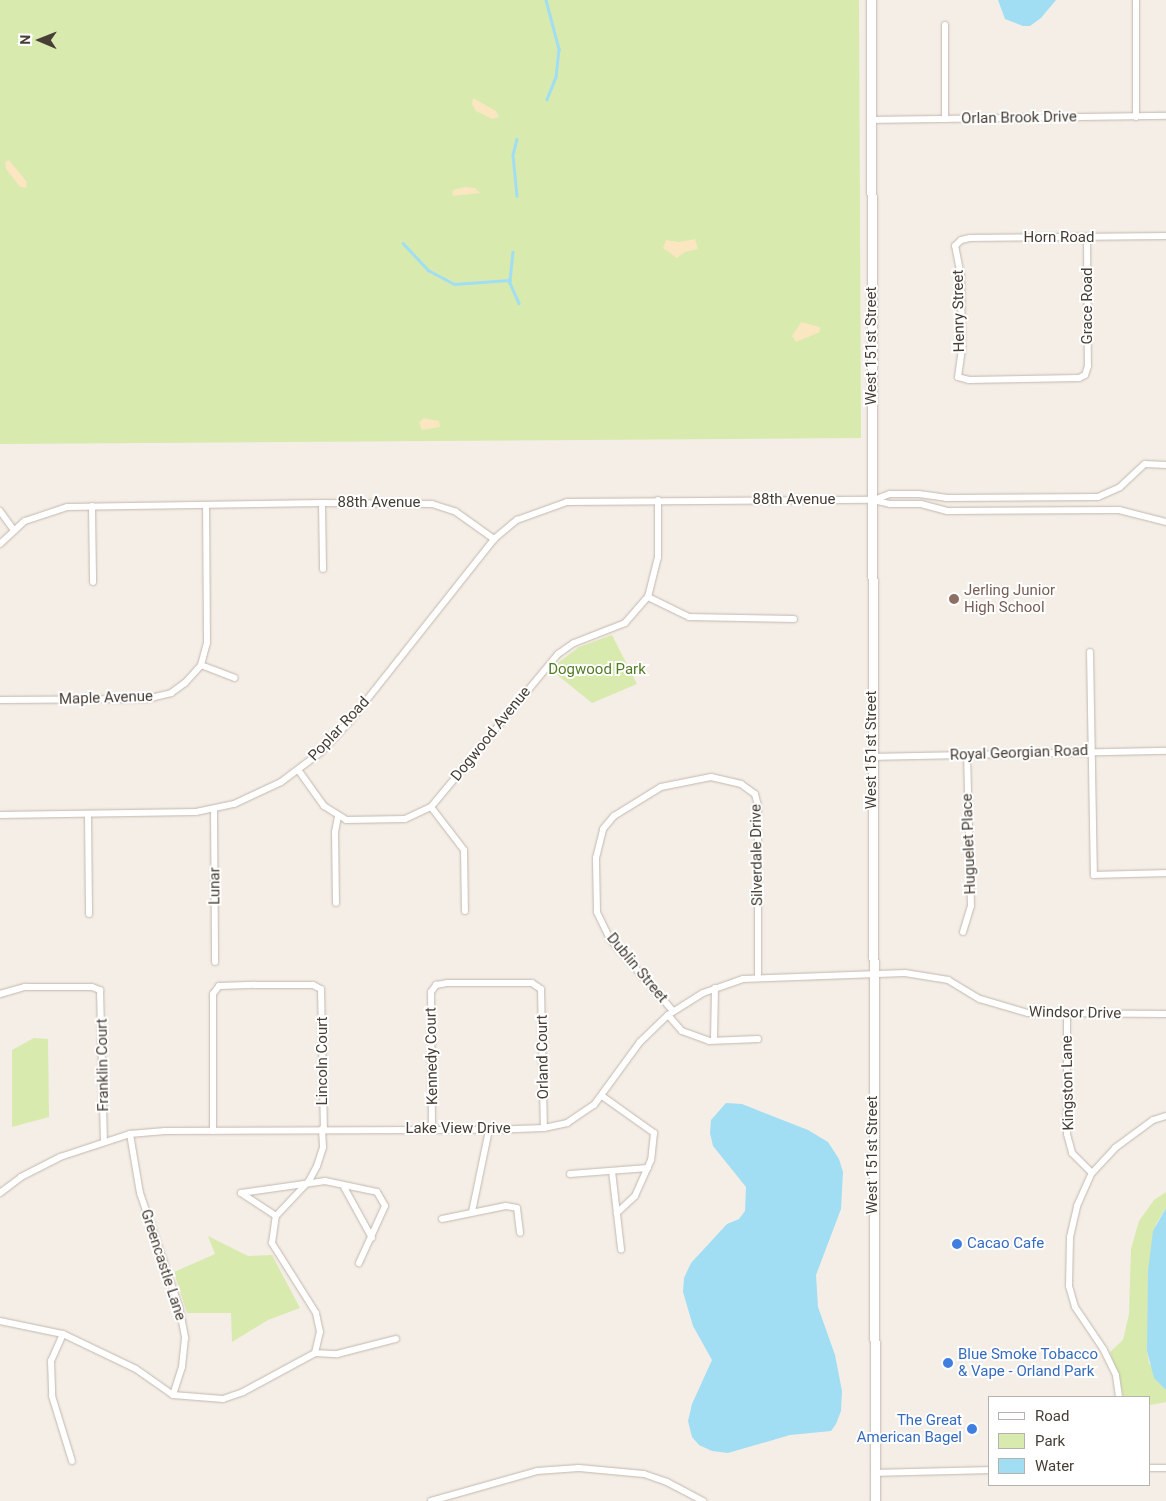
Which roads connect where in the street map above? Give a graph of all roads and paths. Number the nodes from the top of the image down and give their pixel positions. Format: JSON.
{"nodes":[{"id":1,"x":871,"y":0,"type":"edge"},
{"id":2,"x":1136,"y":0,"type":"edge"},
{"id":3,"x":945,"y":25,"type":"dead end"},
{"id":4,"x":1166,"y":116,"type":"edge"},
{"id":5,"x":1136,"y":117,"type":"junction"},
{"id":6,"x":871,"y":120,"type":"junction"},
{"id":7,"x":945,"y":120,"type":"junction"},
{"id":8,"x":1166,"y":236,"type":"edge"},
{"id":9,"x":1087,"y":237,"type":"junction"},
{"id":10,"x":955,"y":246,"type":"joint"},
{"id":11,"x":958,"y":377,"type":"joint"},
{"id":12,"x":1166,"y":465,"type":"edge"},
{"id":13,"x":658,"y":500,"type":"junction"},
{"id":14,"x":873,"y":500,"type":"junction"},
{"id":15,"x":322,"y":503,"type":"junction"},
{"id":16,"x":206,"y":505,"type":"junction"},
{"id":17,"x":92,"y":506,"type":"junction"},
{"id":18,"x":0,"y":511,"type":"edge"},
{"id":19,"x":1166,"y":522,"type":"edge"},
{"id":20,"x":14,"y":530,"type":"junction"},
{"id":21,"x":494,"y":539,"type":"junction"},
{"id":22,"x":0,"y":544,"type":"edge"},
{"id":23,"x":324,"y":569,"type":"dead end"},
{"id":24,"x":92,"y":582,"type":"dead end"},
{"id":25,"x":648,"y":597,"type":"junction"},
{"id":26,"x":794,"y":618,"type":"dead end"},
{"id":27,"x":1090,"y":652,"type":"dead end"},
{"id":28,"x":201,"y":665,"type":"junction"},
{"id":29,"x":234,"y":678,"type":"dead end"},
{"id":30,"x":0,"y":700,"type":"edge"},
{"id":31,"x":1093,"y":751,"type":"junction"},
{"id":32,"x":1166,"y":751,"type":"edge"},
{"id":33,"x":967,"y":755,"type":"junction"},
{"id":34,"x":872,"y":758,"type":"junction"},
{"id":35,"x":299,"y":771,"type":"junction"},
{"id":36,"x":643,"y":798,"type":"joint"},
{"id":37,"x":431,"y":807,"type":"junction"},
{"id":38,"x":214,"y":809,"type":"junction"},
{"id":39,"x":0,"y":815,"type":"edge"},
{"id":40,"x":88,"y":815,"type":"junction"},
{"id":41,"x":338,"y":817,"type":"junction"},
{"id":42,"x":1166,"y":873,"type":"edge"},
{"id":43,"x":336,"y":903,"type":"dead end"},
{"id":44,"x":465,"y":911,"type":"dead end"},
{"id":45,"x":89,"y":914,"type":"dead end"},
{"id":46,"x":963,"y":932,"type":"dead end"},
{"id":47,"x":216,"y":962,"type":"dead end"},
{"id":48,"x":872,"y":973,"type":"junction"},
{"id":49,"x":758,"y":977,"type":"junction"},
{"id":50,"x":539,"y":986,"type":"joint"},
{"id":51,"x":715,"y":988,"type":"junction"},
{"id":52,"x":0,"y":994,"type":"edge"},
{"id":53,"x":671,"y":1013,"type":"junction"},
{"id":54,"x":1067,"y":1014,"type":"junction"},
{"id":55,"x":1166,"y":1014,"type":"edge"},
{"id":56,"x":758,"y":1039,"type":"dead end"},
{"id":57,"x":714,"y":1040,"type":"junction"},
{"id":58,"x":602,"y":1096,"type":"junction"},
{"id":59,"x":1166,"y":1116,"type":"edge"},
{"id":60,"x":544,"y":1128,"type":"junction"},
{"id":61,"x":323,"y":1129,"type":"junction"},
{"id":62,"x":432,"y":1130,"type":"junction"},
{"id":63,"x":489,"y":1130,"type":"junction"},
{"id":64,"x":213,"y":1131,"type":"junction"},
{"id":65,"x":130,"y":1134,"type":"junction"},
{"id":66,"x":104,"y":1140,"type":"junction"},
{"id":67,"x":648,"y":1168,"type":"junction"},
{"id":68,"x":612,"y":1171,"type":"junction"},
{"id":69,"x":1092,"y":1173,"type":"junction"},
{"id":70,"x":570,"y":1174,"type":"dead end"},
{"id":71,"x":309,"y":1181,"type":"junction"},
{"id":72,"x":344,"y":1187,"type":"junction"},
{"id":73,"x":0,"y":1193,"type":"edge"},
{"id":74,"x":472,"y":1212,"type":"junction"},
{"id":75,"x":617,"y":1213,"type":"junction"},
{"id":76,"x":276,"y":1216,"type":"junction"},
{"id":77,"x":442,"y":1219,"type":"dead end"},
{"id":78,"x":520,"y":1233,"type":"dead end"},
{"id":79,"x":372,"y":1238,"type":"junction"},
{"id":80,"x":621,"y":1249,"type":"dead end"},
{"id":81,"x":359,"y":1263,"type":"dead end"},
{"id":82,"x":0,"y":1321,"type":"edge"},
{"id":83,"x":63,"y":1334,"type":"junction"},
{"id":84,"x":396,"y":1340,"type":"dead end"},
{"id":85,"x":315,"y":1353,"type":"junction"},
{"id":86,"x":174,"y":1395,"type":"junction"},
{"id":87,"x":1119,"y":1396,"type":"edge"},
{"id":88,"x":72,"y":1461,"type":"dead end"},
{"id":89,"x":1151,"y":1468,"type":"edge"},
{"id":90,"x":1166,"y":1468,"type":"edge"},
{"id":91,"x":988,"y":1470,"type":"edge"},
{"id":92,"x":874,"y":1473,"type":"junction"},
{"id":93,"x":431,"y":1501,"type":"edge"},
{"id":94,"x":703,"y":1501,"type":"edge"},
{"id":95,"x":874,"y":1501,"type":"edge"}],
"edges":[{"from":1,"to":6,"type":"street","name":"West 151st Street"},
{"from":2,"to":5,"type":"street"},
{"from":3,"to":7,"type":"street"},
{"from":4,"to":5,"type":"street","name":"Orlan Brook Drive"},
{"from":5,"to":7,"type":"street","name":"Orlan Brook Drive"},
{"from":6,"to":7,"type":"street","name":"Orlan Brook Drive"},
{"from":6,"to":14,"type":"street","name":"West 151st Street"},
{"from":8,"to":9,"type":"street","name":"Horn Road"},
{"from":9,"to":10,"type":"street","name":"Horn Road"},
{"from":9,"to":11,"type":"street","name":"Grace Road"},
{"from":10,"to":11,"type":"street","name":"Henry Street"},
{"from":12,"to":14,"type":"street","name":"88th Avenue"},
{"from":13,"to":14,"type":"street","name":"88th Avenue"},
{"from":13,"to":21,"type":"street","name":"88th Avenue"},
{"from":13,"to":25,"type":"street","name":"Dogwood Avenue"},
{"from":14,"to":19,"type":"street","name":"88th Avenue"},
{"from":14,"to":34,"type":"street","name":"West 151st Street"},
{"from":15,"to":16,"type":"street","name":"88th Avenue"},
{"from":15,"to":21,"type":"street","name":"88th Avenue"},
{"from":15,"to":23,"type":"street"},
{"from":16,"to":17,"type":"street","name":"88th Avenue"},
{"from":16,"to":28,"type":"street"},
{"from":17,"to":20,"type":"street","name":"88th Avenue"},
{"from":17,"to":24,"type":"street"},
{"from":18,"to":20,"type":"street"},
{"from":20,"to":22,"type":"street","name":"88th Avenue"},
{"from":21,"to":35,"type":"street","name":"Poplar Road"},
{"from":25,"to":26,"type":"street"},
{"from":25,"to":37,"type":"street","name":"Dogwood Avenue"},
{"from":27,"to":31,"type":"street"},
{"from":28,"to":29,"type":"street"},
{"from":28,"to":30,"type":"street","name":"Maple Avenue"},
{"from":31,"to":32,"type":"street","name":"Royal Georgian Road"},
{"from":31,"to":33,"type":"street","name":"Royal Georgian Road"},
{"from":31,"to":42,"type":"street"},
{"from":33,"to":34,"type":"street","name":"Royal Georgian Road"},
{"from":33,"to":46,"type":"street","name":"Huguelet Place"},
{"from":34,"to":48,"type":"street","name":"West 151st Street"},
{"from":35,"to":38,"type":"street","name":"Poplar Road"},
{"from":35,"to":41,"type":"street"},
{"from":36,"to":49,"type":"street","name":"Silverdale Drive"},
{"from":36,"to":53,"type":"street","name":"Dublin Street"},
{"from":37,"to":41,"type":"street","name":"Dogwood Avenue"},
{"from":37,"to":44,"type":"street"},
{"from":38,"to":40,"type":"street","name":"Poplar Road"},
{"from":38,"to":47,"type":"street","name":"Lunar"},
{"from":39,"to":40,"type":"street","name":"Poplar Road"},
{"from":40,"to":45,"type":"street"},
{"from":41,"to":43,"type":"street"},
{"from":48,"to":49,"type":"street","name":"Lake View Drive"},
{"from":48,"to":54,"type":"street","name":"Windsor Drive"},
{"from":48,"to":92,"type":"street","name":"West 151st Street"},
{"from":49,"to":51,"type":"street","name":"Lake View Drive"},
{"from":50,"to":60,"type":"street","name":"Orland Court"},
{"from":50,"to":62,"type":"street","name":"Kennedy Court"},
{"from":51,"to":53,"type":"street","name":"Lake View Drive"},
{"from":51,"to":57,"type":"street"},
{"from":52,"to":66,"type":"street","name":"Franklin Court"},
{"from":53,"to":57,"type":"street","name":"Dublin Street"},
{"from":53,"to":58,"type":"street","name":"Lake View Drive"},
{"from":54,"to":55,"type":"street","name":"Windsor Drive"},
{"from":54,"to":69,"type":"street","name":"Kingston Lane"},
{"from":56,"to":57,"type":"street","name":"Dublin Street"},
{"from":58,"to":60,"type":"street","name":"Lake View Drive"},
{"from":58,"to":67,"type":"street"},
{"from":59,"to":69,"type":"street"},
{"from":60,"to":63,"type":"street","name":"Lake View Drive"},
{"from":61,"to":62,"type":"street","name":"Lake View Drive"},
{"from":61,"to":64,"type":"street","name":"Lake View Drive"},
{"from":61,"to":64,"type":"street","name":"Lincoln Court"},
{"from":61,"to":71,"type":"street","name":"Lincoln Court"},
{"from":62,"to":63,"type":"street","name":"Lake View Drive"},
{"from":63,"to":74,"type":"street"},
{"from":64,"to":65,"type":"street","name":"Lake View Drive"},
{"from":65,"to":66,"type":"street","name":"Lake View Drive"},
{"from":65,"to":86,"type":"street","name":"Greencastle Lane"},
{"from":66,"to":73,"type":"street","name":"Lake View Drive"},
{"from":67,"to":68,"type":"street"},
{"from":67,"to":75,"type":"street"},
{"from":68,"to":70,"type":"street"},
{"from":68,"to":75,"type":"street"},
{"from":69,"to":87,"type":"street"},
{"from":71,"to":72,"type":"street"},
{"from":71,"to":76,"type":"street","name":"Lincoln Court"},
{"from":71,"to":76,"type":"street"},
{"from":72,"to":79,"type":"street"},
{"from":72,"to":79,"type":"street"},
{"from":74,"to":77,"type":"street"},
{"from":74,"to":78,"type":"street"},
{"from":75,"to":80,"type":"street"},
{"from":76,"to":85,"type":"street"},
{"from":79,"to":81,"type":"street"},
{"from":82,"to":83,"type":"street"},
{"from":83,"to":86,"type":"street"},
{"from":83,"to":88,"type":"street"},
{"from":84,"to":85,"type":"street"},
{"from":85,"to":86,"type":"street"},
{"from":89,"to":90,"type":"street"},
{"from":91,"to":92,"type":"street"},
{"from":92,"to":95,"type":"street","name":"West 151st Street"},
{"from":93,"to":94,"type":"street"}]}
